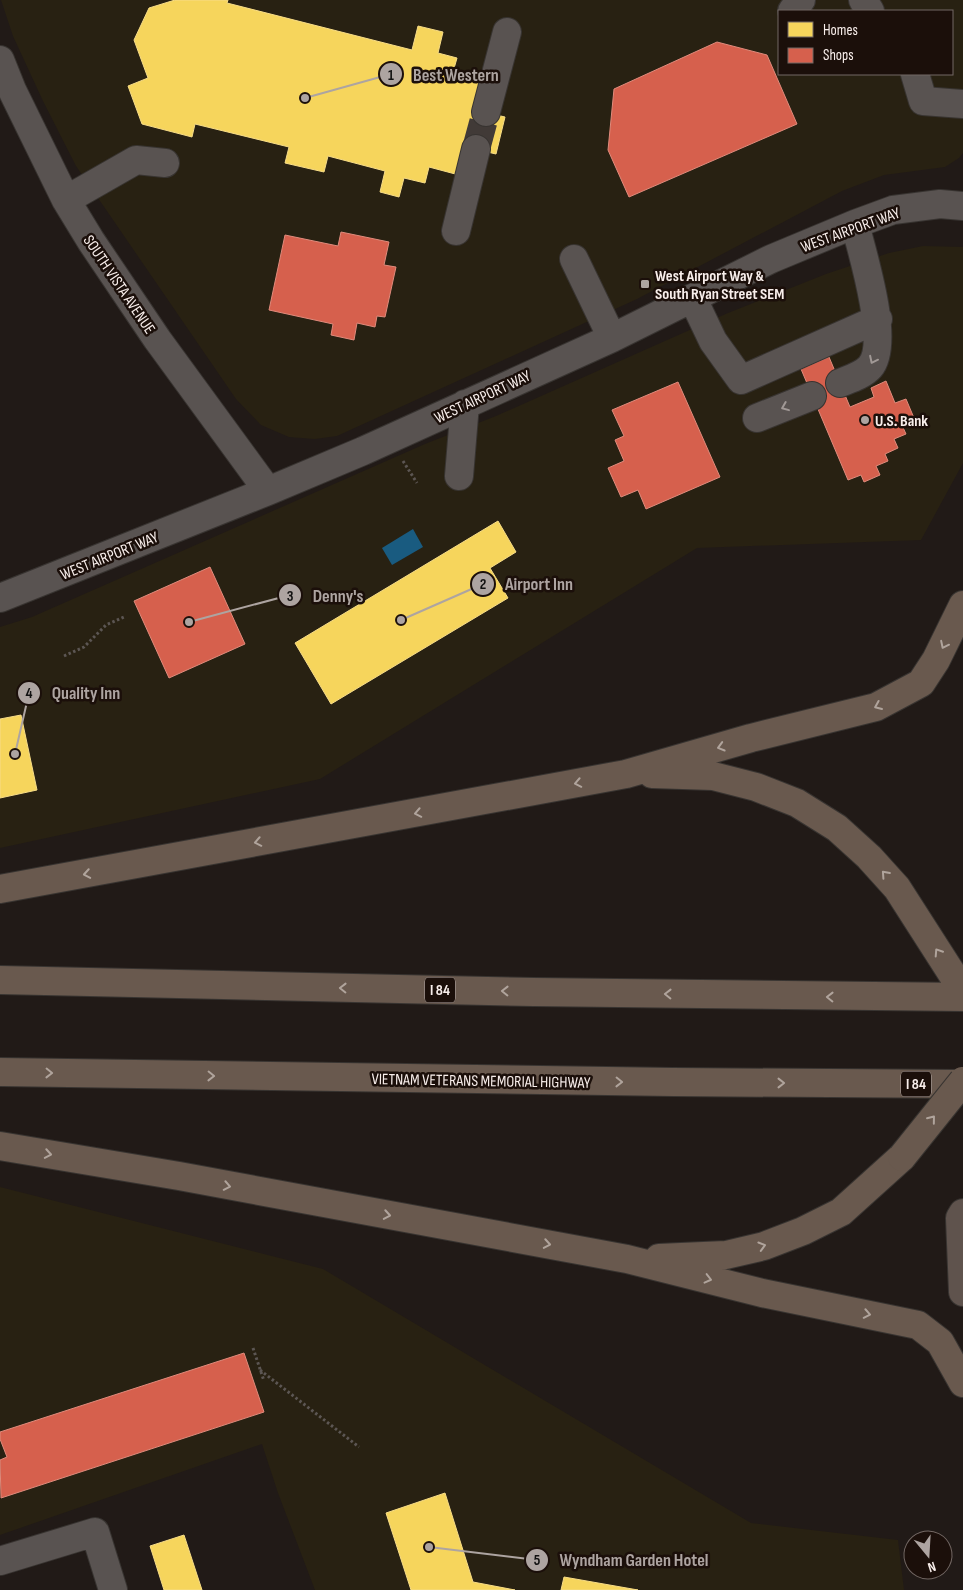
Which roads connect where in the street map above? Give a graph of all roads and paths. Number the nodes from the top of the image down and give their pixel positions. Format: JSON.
{"nodes":[{"id":1,"x":801,"y":0,"type":"edge"},
{"id":2,"x":793,"y":10,"type":"edge"},
{"id":3,"x":507,"y":32,"type":"dead end"},
{"id":4,"x":0,"y":60,"type":"edge"},
{"id":5,"x":915,"y":75,"type":"edge"},
{"id":6,"x":963,"y":104,"type":"edge"},
{"id":7,"x":486,"y":112,"type":"tunnel mouth"},
{"id":8,"x":476,"y":149,"type":"tunnel mouth"},
{"id":9,"x":166,"y":162,"type":"dead end"},
{"id":10,"x":66,"y":200,"type":"junction"},
{"id":11,"x":963,"y":206,"type":"edge"},
{"id":12,"x":855,"y":224,"type":"junction"},
{"id":13,"x":456,"y":231,"type":"dead end"},
{"id":14,"x":574,"y":259,"type":"dead end"},
{"id":15,"x":693,"y":299,"type":"junction"},
{"id":16,"x":878,"y":319,"type":"junction"},
{"id":17,"x":612,"y":338,"type":"junction"},
{"id":18,"x":840,"y":383,"type":"dead end"},
{"id":19,"x":812,"y":396,"type":"dead end"},
{"id":20,"x":465,"y":404,"type":"junction"},
{"id":21,"x":757,"y":418,"type":"dead end"},
{"id":22,"x":400,"y":456,"type":"dead end"},
{"id":23,"x":459,"y":476,"type":"dead end"},
{"id":24,"x":417,"y":483,"type":"dead end"},
{"id":25,"x":268,"y":491,"type":"junction"},
{"id":26,"x":0,"y":598,"type":"edge"},
{"id":27,"x":963,"y":605,"type":"edge"},
{"id":28,"x":126,"y":616,"type":"dead end"},
{"id":29,"x":64,"y":656,"type":"dead end"},
{"id":30,"x":626,"y":774,"type":"junction"},
{"id":31,"x":0,"y":889,"type":"edge"},
{"id":32,"x":0,"y":980,"type":"edge"},
{"id":33,"x":963,"y":991,"type":"edge"},
{"id":34,"x":963,"y":997,"type":"edge"},
{"id":35,"x":0,"y":1072,"type":"edge"},
{"id":36,"x":963,"y":1082,"type":"edge"},
{"id":37,"x":0,"y":1146,"type":"edge"},
{"id":38,"x":963,"y":1213,"type":"edge"},
{"id":39,"x":627,"y":1259,"type":"junction"},
{"id":40,"x":963,"y":1292,"type":"edge"},
{"id":41,"x":253,"y":1348,"type":"dead end"},
{"id":42,"x":260,"y":1370,"type":"junction"},
{"id":43,"x":264,"y":1381,"type":"dead end"},
{"id":44,"x":963,"y":1383,"type":"edge"},
{"id":45,"x":359,"y":1447,"type":"dead end"},
{"id":46,"x":0,"y":1562,"type":"edge"},
{"id":47,"x":113,"y":1590,"type":"edge"}],
"edges":[{"from":1,"to":2,"type":"street"},
{"from":3,"to":7,"type":"street"},
{"from":4,"to":10,"type":"street","name":"SOUTH VISTA AVENUE"},
{"from":5,"to":6,"type":"street"},
{"from":8,"to":13,"type":"street"},
{"from":9,"to":10,"type":"street"},
{"from":10,"to":25,"type":"street","name":"SOUTH VISTA AVENUE"},
{"from":11,"to":12,"type":"street","name":"WEST AIRPORT WAY"},
{"from":12,"to":15,"type":"street","name":"WEST AIRPORT WAY"},
{"from":12,"to":16,"type":"street"},
{"from":14,"to":17,"type":"street"},
{"from":15,"to":16,"type":"street"},
{"from":15,"to":17,"type":"street","name":"WEST AIRPORT WAY"},
{"from":16,"to":18,"type":"street","one_way":true},
{"from":17,"to":20,"type":"street","name":"WEST AIRPORT WAY"},
{"from":19,"to":21,"type":"street","one_way":true},
{"from":20,"to":23,"type":"street"},
{"from":20,"to":25,"type":"street","name":"WEST AIRPORT WAY"},
{"from":22,"to":24,"type":"path"},
{"from":25,"to":26,"type":"street","name":"WEST AIRPORT WAY"},
{"from":27,"to":30,"type":"highway","one_way":true},
{"from":28,"to":29,"type":"path"},
{"from":30,"to":31,"type":"highway","one_way":true},
{"from":33,"to":30,"type":"highway","one_way":true},
{"from":34,"to":32,"type":"highway","number":"I 84","one_way":true},
{"from":35,"to":36,"type":"highway","name":"VIETNAM VETERANS MEMORIAL HIGHWAY","number":"I 84","one_way":true},
{"from":39,"to":36,"type":"highway","one_way":true,"bridge":true},
{"from":37,"to":39,"type":"highway","one_way":true},
{"from":38,"to":40,"type":"main road"},
{"from":39,"to":44,"type":"highway","one_way":true},
{"from":41,"to":42,"type":"path"},
{"from":42,"to":43,"type":"path"},
{"from":42,"to":45,"type":"path"},
{"from":46,"to":47,"type":"street"}]}
